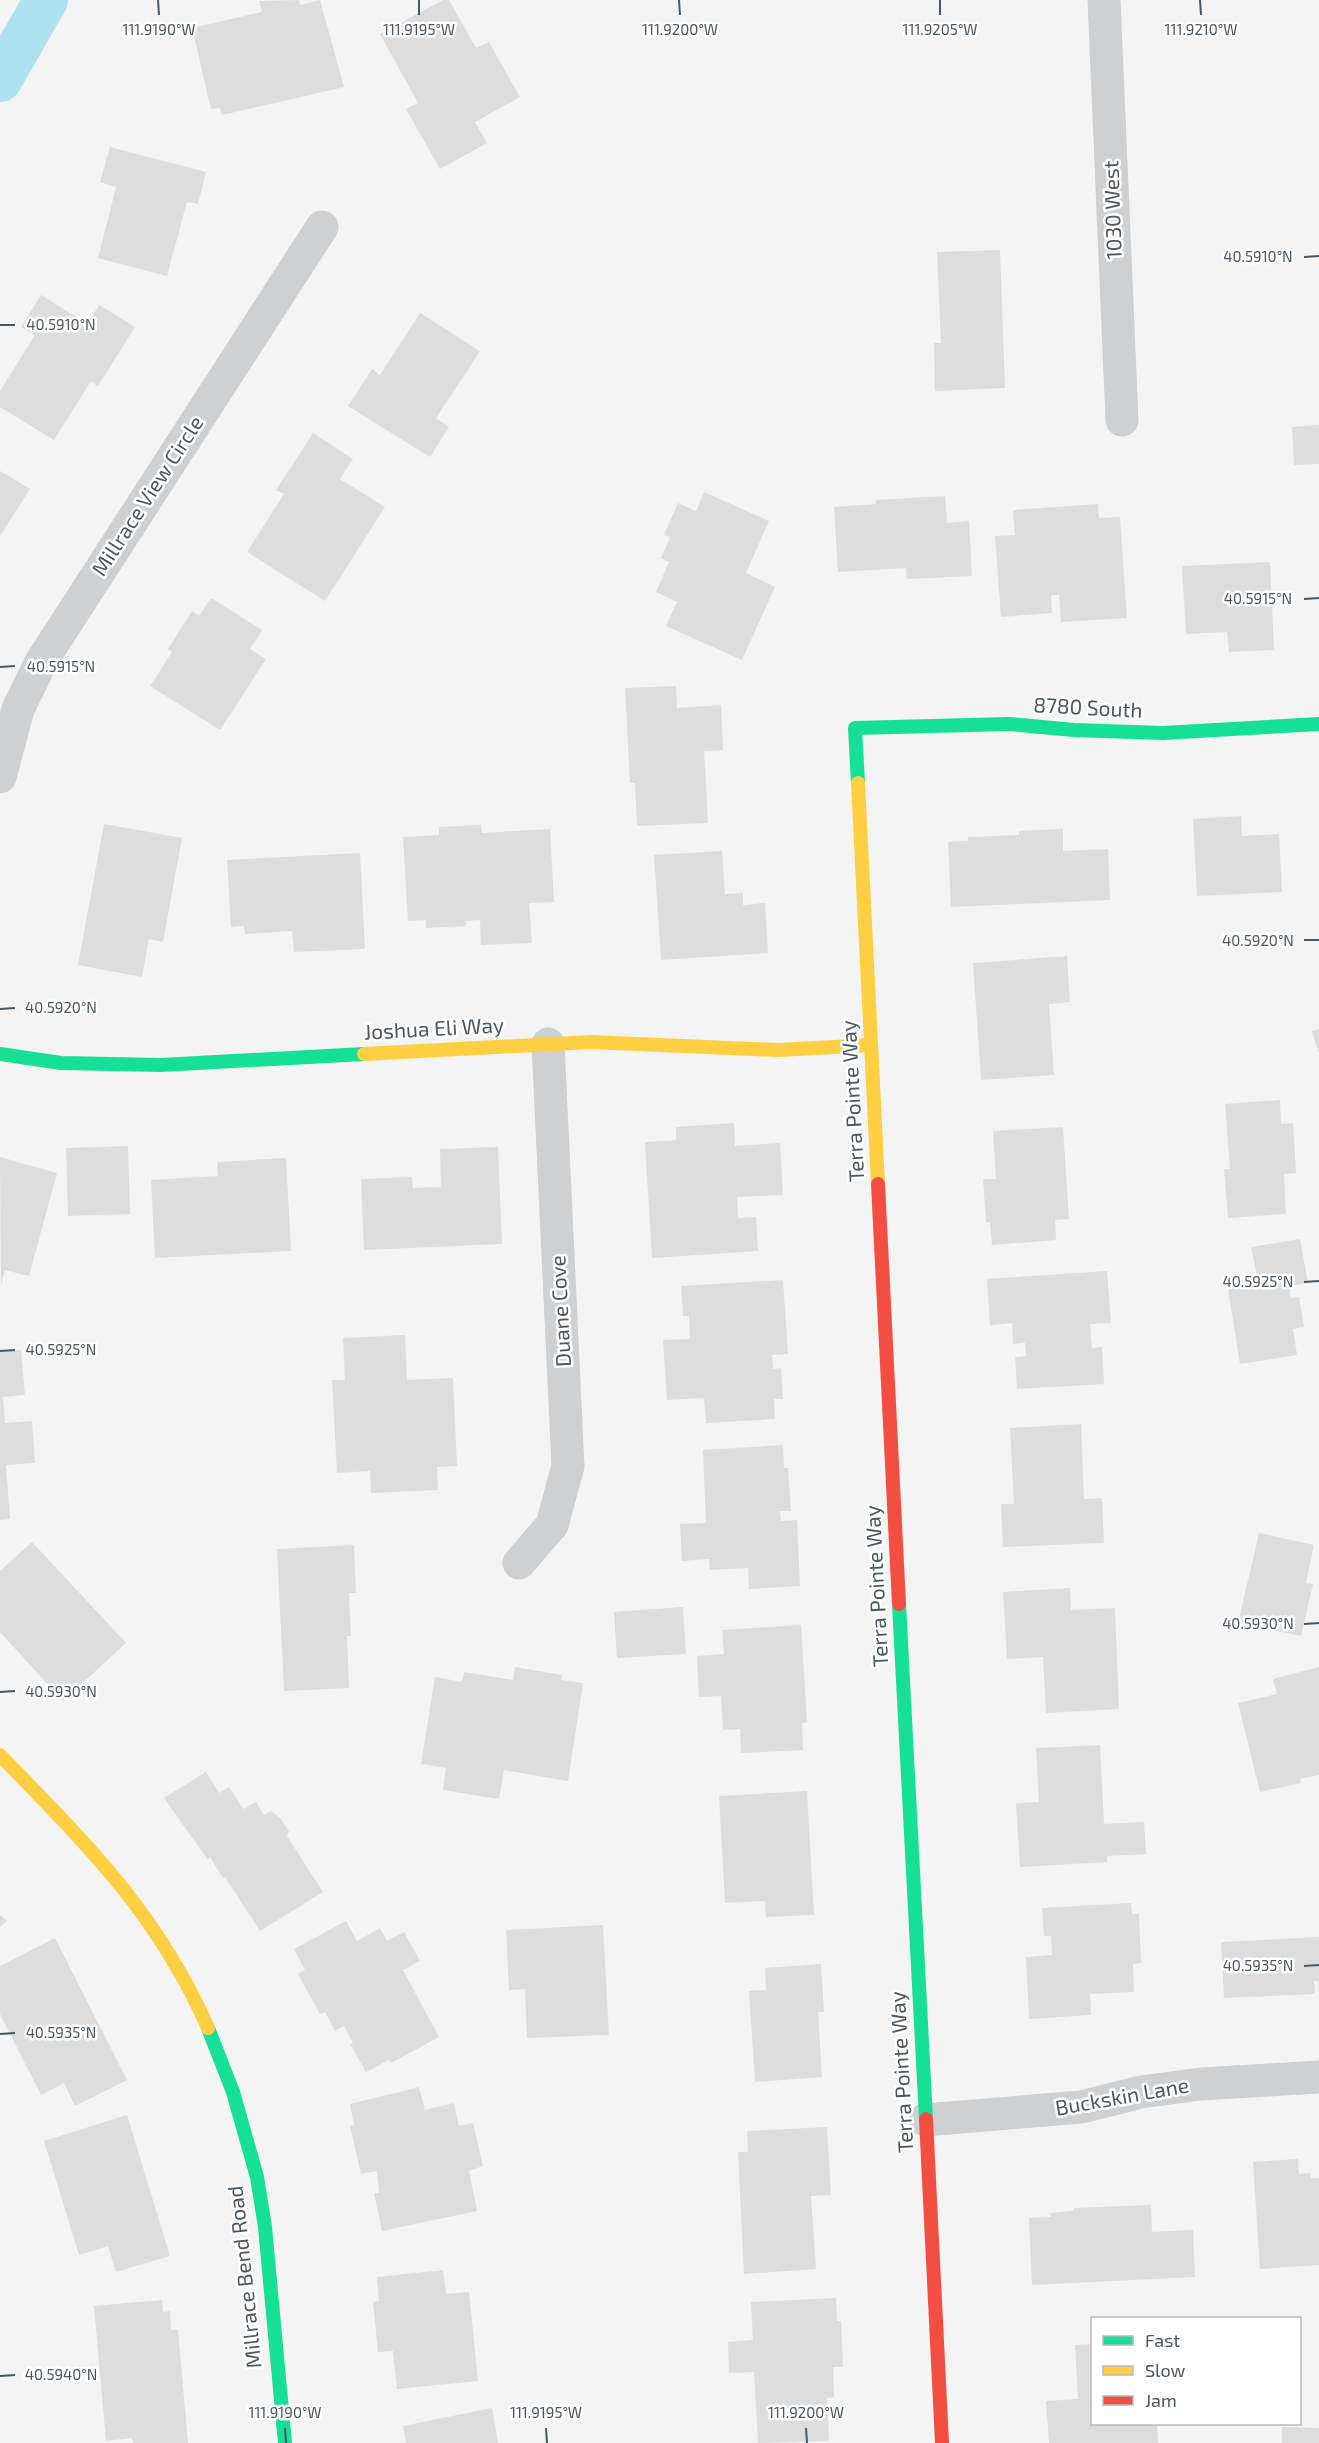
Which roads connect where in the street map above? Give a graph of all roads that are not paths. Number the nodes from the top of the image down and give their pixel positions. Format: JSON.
{"nodes":[{"id":1,"x":1104,"y":0,"type":"edge"},
{"id":2,"x":322,"y":227,"type":"dead end"},
{"id":3,"x":1122,"y":420,"type":"dead end"},
{"id":4,"x":1319,"y":724,"type":"edge"},
{"id":5,"x":855,"y":728,"type":"joint"},
{"id":6,"x":0,"y":777,"type":"edge"},
{"id":7,"x":548,"y":1044,"type":"junction"},
{"id":8,"x":871,"y":1044,"type":"junction"},
{"id":9,"x":0,"y":1054,"type":"edge"},
{"id":10,"x":519,"y":1563,"type":"dead end"},
{"id":11,"x":0,"y":1755,"type":"edge"},
{"id":12,"x":1319,"y":2077,"type":"edge"},
{"id":13,"x":925,"y":2120,"type":"junction"},
{"id":14,"x":285,"y":2443,"type":"edge"},
{"id":15,"x":942,"y":2443,"type":"edge"}],
"edges":[{"from":1,"to":3,"type":"street","name":"1030 West"},
{"from":2,"to":6,"type":"street","name":"Millrace View Circle"},
{"from":4,"to":5,"type":"street","name":"8780 South"},
{"from":5,"to":8,"type":"street","name":"Terra Pointe Way"},
{"from":7,"to":8,"type":"street","name":"Joshua Eli Way"},
{"from":7,"to":9,"type":"street","name":"Joshua Eli Way"},
{"from":7,"to":10,"type":"street","name":"Duane Cove"},
{"from":8,"to":13,"type":"street","name":"Terra Pointe Way"},
{"from":11,"to":14,"type":"street","name":"Millrace Bend Road"},
{"from":12,"to":13,"type":"street","name":"Buckskin Lane"},
{"from":13,"to":15,"type":"street","name":"Terra Pointe Way"}]}
